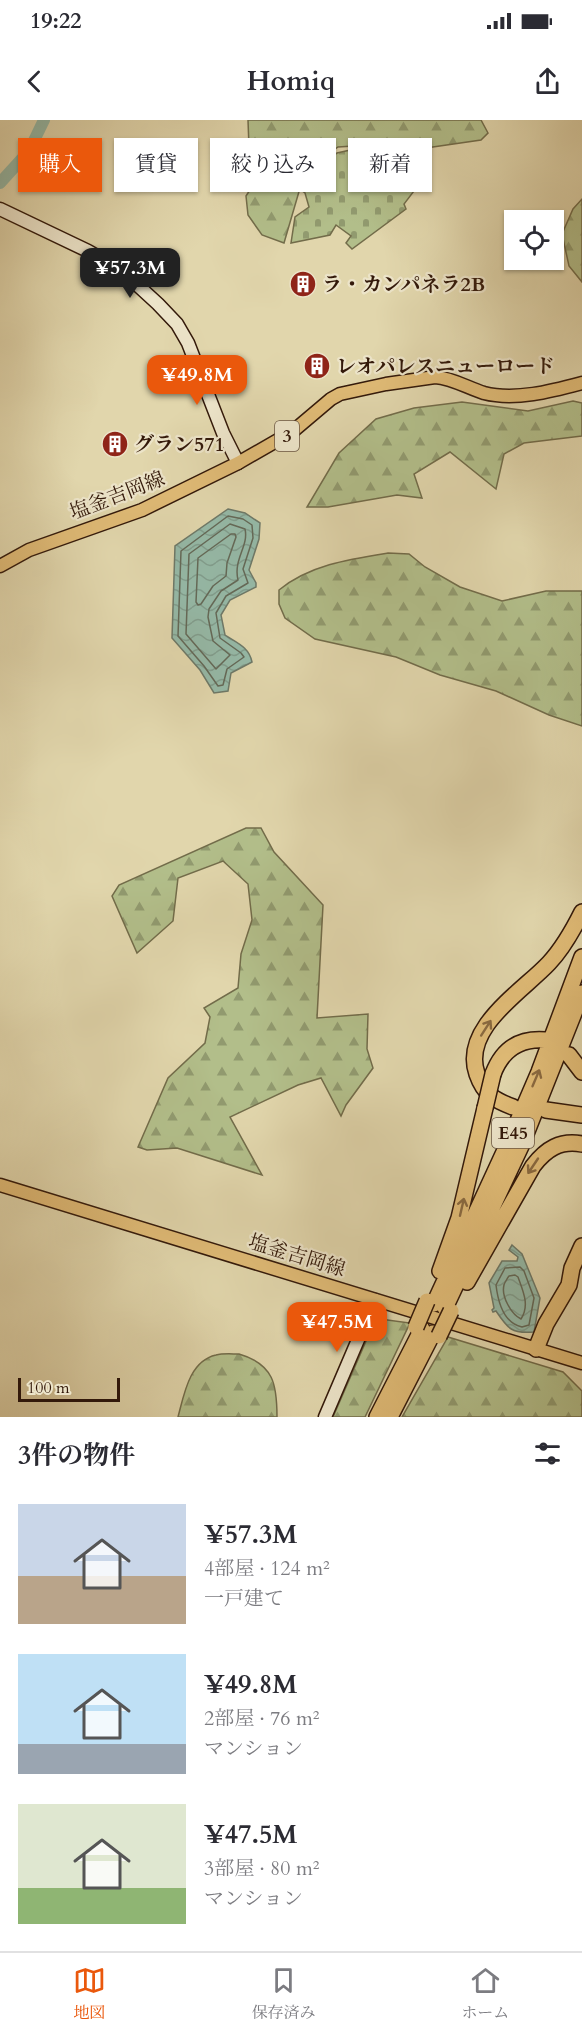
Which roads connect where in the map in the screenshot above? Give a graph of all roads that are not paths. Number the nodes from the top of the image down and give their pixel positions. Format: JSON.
{"nodes":[{"id":1,"x":0,"y":209,"type":"edge"},
{"id":2,"x":582,"y":383,"type":"edge"},
{"id":3,"x":238,"y":463,"type":"junction"},
{"id":4,"x":0,"y":566,"type":"edge"},
{"id":5,"x":582,"y":912,"type":"edge"},
{"id":6,"x":582,"y":957,"type":"edge"},
{"id":7,"x":582,"y":993,"type":"edge"},
{"id":8,"x":545,"y":1040,"type":"dead end"},
{"id":9,"x":569,"y":1055,"type":"dead end"},
{"id":10,"x":582,"y":1072,"type":"edge"},
{"id":11,"x":513,"y":1107,"type":"dead end"},
{"id":12,"x":546,"y":1110,"type":"dead end"},
{"id":13,"x":582,"y":1115,"type":"edge"},
{"id":14,"x":582,"y":1144,"type":"edge"},
{"id":15,"x":0,"y":1185,"type":"edge"},
{"id":16,"x":582,"y":1246,"type":"edge"},
{"id":17,"x":582,"y":1278,"type":"edge"},
{"id":18,"x":375,"y":1300,"type":"junction"},
{"id":19,"x":439,"y":1306,"type":"junction"},
{"id":20,"x":428,"y":1331,"type":"junction"},
{"id":21,"x":536,"y":1349,"type":"junction"},
{"id":22,"x":582,"y":1363,"type":"edge"},
{"id":23,"x":386,"y":1413,"type":"edge"},
{"id":24,"x":325,"y":1417,"type":"edge"}],
"edges":[{"from":1,"to":3,"type":"street"},
{"from":2,"to":3,"type":"main road","name":"塩釜吉岡線","number":"3"},
{"from":3,"to":4,"type":"main road","name":"塩釜吉岡線","number":"3"},
{"from":11,"to":5,"type":"highway","one_way":true},
{"from":19,"to":6,"type":"highway","number":"E45","one_way":true},
{"from":7,"to":19,"type":"highway","number":"E45"},
{"from":19,"to":8,"type":"highway","one_way":true,"bridge":true},
{"from":9,"to":10,"type":"highway"},
{"from":12,"to":13,"type":"highway"},
{"from":14,"to":19,"type":"highway","one_way":true},
{"from":15,"to":18,"type":"main road","name":"塩釜吉岡線"},
{"from":16,"to":21,"type":"highway"},
{"from":17,"to":21,"type":"highway"},
{"from":18,"to":21,"type":"main road","name":"塩釜吉岡線"},
{"from":18,"to":24,"type":"street"},
{"from":19,"to":20,"type":"highway","bridge":true},
{"from":19,"to":20,"type":"highway","bridge":true},
{"from":20,"to":23,"type":"highway"},
{"from":20,"to":23,"type":"highway"},
{"from":21,"to":22,"type":"main road","name":"塩釜吉岡線"}]}
